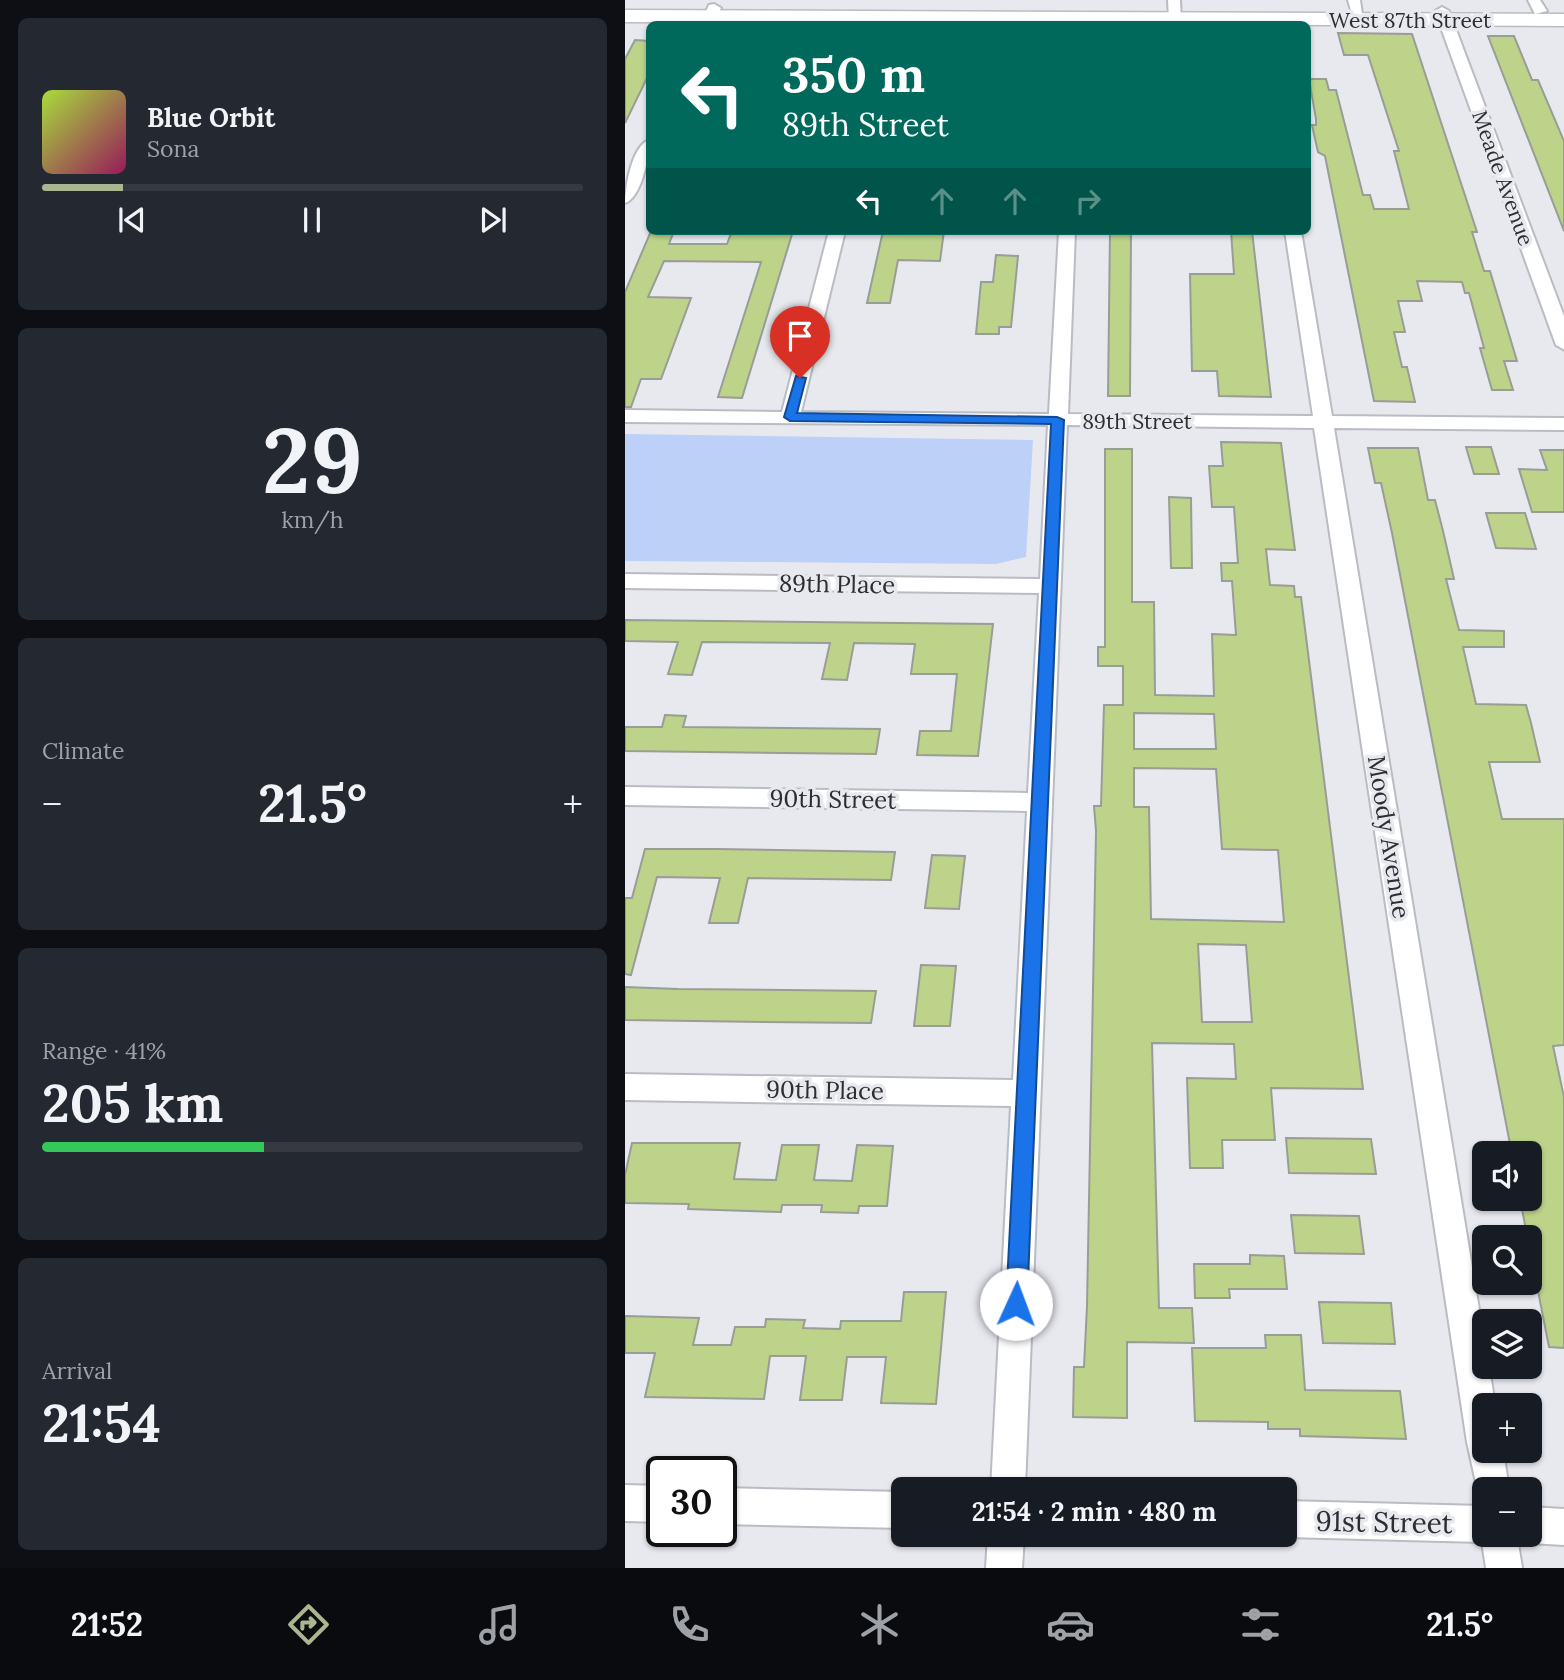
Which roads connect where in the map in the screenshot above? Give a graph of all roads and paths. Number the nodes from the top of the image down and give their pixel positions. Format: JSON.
{"nodes":[{"id":1,"x":1356,"y":5,"type":"edge"},
{"id":2,"x":1537,"y":6,"type":"edge"},
{"id":3,"x":625,"y":8,"type":"edge"},
{"id":4,"x":1175,"y":10,"type":"edge"},
{"id":5,"x":1564,"y":12,"type":"edge"},
{"id":6,"x":1444,"y":15,"type":"junction"},
{"id":7,"x":625,"y":16,"type":"edge"},
{"id":8,"x":710,"y":16,"type":"edge"},
{"id":9,"x":892,"y":17,"type":"edge"},
{"id":10,"x":1077,"y":17,"type":"edge"},
{"id":11,"x":1259,"y":18,"type":"edge"},
{"id":12,"x":1564,"y":20,"type":"edge"},
{"id":13,"x":646,"y":152,"type":"edge"},
{"id":14,"x":625,"y":198,"type":"edge"},
{"id":15,"x":836,"y":235,"type":"edge"},
{"id":16,"x":1067,"y":235,"type":"edge"},
{"id":17,"x":1294,"y":235,"type":"edge"},
{"id":18,"x":1564,"y":345,"type":"edge"},
{"id":19,"x":625,"y":416,"type":"edge"},
{"id":20,"x":790,"y":417,"type":"junction"},
{"id":21,"x":1057,"y":420,"type":"junction"},
{"id":22,"x":1323,"y":422,"type":"junction"},
{"id":23,"x":1564,"y":424,"type":"edge"},
{"id":24,"x":625,"y":581,"type":"edge"},
{"id":25,"x":1049,"y":586,"type":"junction"},
{"id":26,"x":625,"y":796,"type":"edge"},
{"id":27,"x":1040,"y":802,"type":"junction"},
{"id":28,"x":625,"y":1087,"type":"edge"},
{"id":29,"x":1026,"y":1093,"type":"junction"},
{"id":30,"x":1476,"y":1393,"type":"edge"},
{"id":31,"x":1009,"y":1477,"type":"edge"},
{"id":32,"x":625,"y":1503,"type":"edge"},
{"id":33,"x":646,"y":1504,"type":"edge"},
{"id":34,"x":737,"y":1506,"type":"edge"},
{"id":35,"x":891,"y":1510,"type":"edge"},
{"id":36,"x":1297,"y":1519,"type":"edge"},
{"id":37,"x":1472,"y":1524,"type":"edge"},
{"id":38,"x":1542,"y":1526,"type":"edge"},
{"id":39,"x":1564,"y":1527,"type":"edge"},
{"id":40,"x":1005,"y":1547,"type":"edge"},
{"id":41,"x":1501,"y":1547,"type":"edge"},
{"id":42,"x":1004,"y":1568,"type":"edge"},
{"id":43,"x":1504,"y":1568,"type":"edge"}],
"edges":[{"from":1,"to":6,"type":"main road","name":"West 87th Street"},
{"from":1,"to":11,"type":"main road","name":"West 87th Street"},
{"from":2,"to":5,"type":"main road","name":"West 87th Street"},
{"from":2,"to":6,"type":"main road","name":"West 87th Street"},
{"from":3,"to":8,"type":"main road","name":"West 87th Street"},
{"from":4,"to":10,"type":"main road","name":"West 87th Street"},
{"from":4,"to":11,"type":"main road","name":"West 87th Street"},
{"from":6,"to":11,"type":"main road","name":"West 87th Street"},
{"from":6,"to":12,"type":"main road","name":"West 87th Street"},
{"from":6,"to":18,"type":"street","name":"Meade Avenue"},
{"from":7,"to":8,"type":"main road","name":"West 87th Street"},
{"from":8,"to":9,"type":"main road","name":"West 87th Street"},
{"from":9,"to":10,"type":"main road","name":"West 87th Street"},
{"from":13,"to":14,"type":"street"},
{"from":15,"to":20,"type":"street"},
{"from":16,"to":21,"type":"street"},
{"from":17,"to":22,"type":"street","name":"Moody Avenue"},
{"from":19,"to":20,"type":"street","name":"89th Street"},
{"from":20,"to":21,"type":"street","name":"89th Street"},
{"from":21,"to":22,"type":"street","name":"89th Street"},
{"from":21,"to":25,"type":"street"},
{"from":22,"to":23,"type":"street","name":"89th Street"},
{"from":22,"to":30,"type":"street","name":"Moody Avenue"},
{"from":24,"to":25,"type":"street","name":"89th Place"},
{"from":25,"to":27,"type":"street"},
{"from":26,"to":27,"type":"street","name":"90th Street"},
{"from":27,"to":29,"type":"street"},
{"from":28,"to":29,"type":"street","name":"90th Place"},
{"from":29,"to":31,"type":"street"},
{"from":32,"to":33,"type":"street"},
{"from":34,"to":35,"type":"street"},
{"from":36,"to":37,"type":"street","name":"91st Street"},
{"from":38,"to":39,"type":"street"},
{"from":40,"to":42,"type":"street"},
{"from":41,"to":43,"type":"street"}]}
